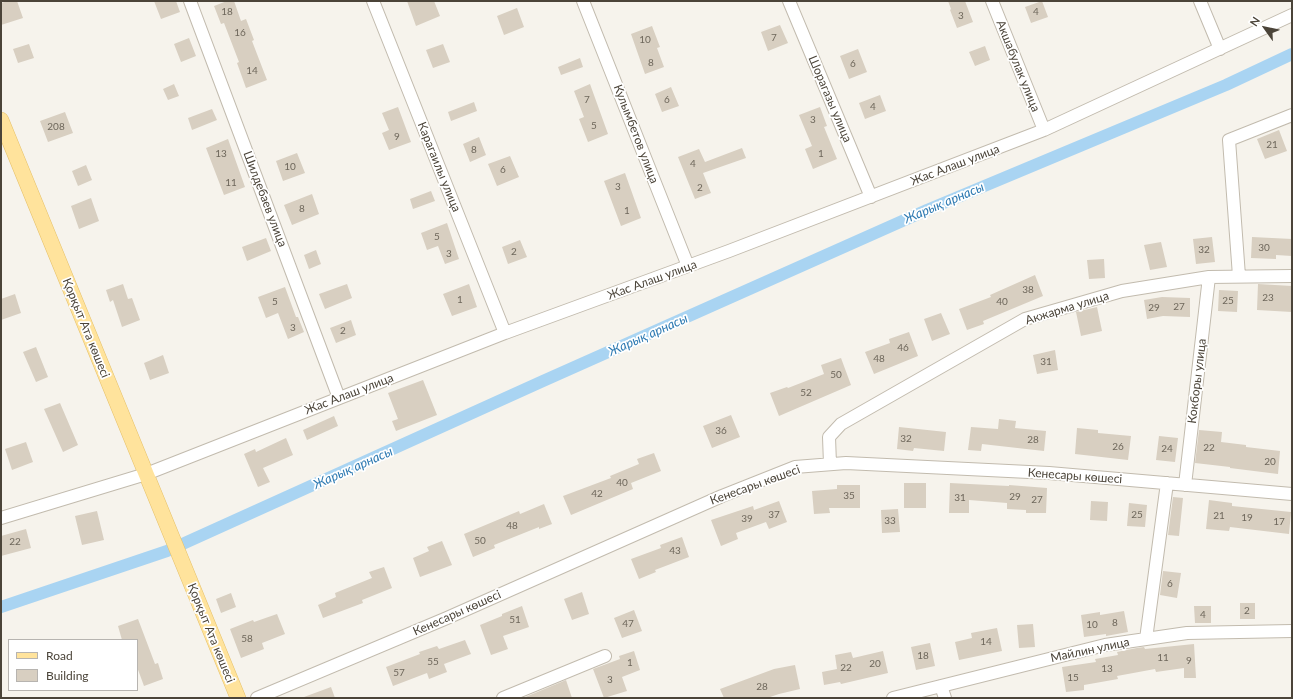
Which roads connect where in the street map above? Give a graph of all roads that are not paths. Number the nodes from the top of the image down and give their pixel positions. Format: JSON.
{"nodes":[{"id":1,"x":190,"y":1,"type":"edge"},
{"id":2,"x":373,"y":1,"type":"edge"},
{"id":3,"x":583,"y":1,"type":"edge"},
{"id":4,"x":789,"y":1,"type":"edge"},
{"id":5,"x":992,"y":1,"type":"edge"},
{"id":6,"x":1200,"y":1,"type":"edge"},
{"id":7,"x":1292,"y":15,"type":"edge"},
{"id":8,"x":1220,"y":49,"type":"junction"},
{"id":9,"x":1292,"y":115,"type":"edge"},
{"id":10,"x":1,"y":120,"type":"edge"},
{"id":11,"x":1044,"y":130,"type":"junction"},
{"id":12,"x":871,"y":197,"type":"junction"},
{"id":13,"x":688,"y":266,"type":"junction"},
{"id":14,"x":1239,"y":276,"type":"junction"},
{"id":15,"x":1292,"y":276,"type":"edge"},
{"id":16,"x":1210,"y":277,"type":"junction"},
{"id":17,"x":505,"y":333,"type":"junction"},
{"id":18,"x":339,"y":398,"type":"junction"},
{"id":19,"x":830,"y":464,"type":"junction"},
{"id":20,"x":146,"y":474,"type":"junction"},
{"id":21,"x":1167,"y":483,"type":"junction"},
{"id":22,"x":1185,"y":485,"type":"junction"},
{"id":23,"x":1292,"y":494,"type":"edge"},
{"id":24,"x":1,"y":518,"type":"edge"},
{"id":25,"x":1292,"y":631,"type":"edge"},
{"id":26,"x":1146,"y":639,"type":"junction"},
{"id":27,"x":605,"y":656,"type":"dead end"},
{"id":28,"x":940,"y":686,"type":"junction"},
{"id":29,"x":238,"y":698,"type":"edge"},
{"id":30,"x":256,"y":698,"type":"edge"},
{"id":31,"x":503,"y":698,"type":"edge"},
{"id":32,"x":892,"y":698,"type":"edge"},
{"id":33,"x":945,"y":698,"type":"edge"}],
"edges":[{"from":1,"to":18,"type":"street","name":"Шилдебаев улица"},
{"from":2,"to":17,"type":"street","name":"Карагаилы улица"},
{"from":3,"to":13,"type":"street","name":"Кулымбетов улица"},
{"from":4,"to":12,"type":"street","name":"Шорагазы улица"},
{"from":5,"to":11,"type":"street","name":"Акшабулак улица"},
{"from":6,"to":8,"type":"street"},
{"from":7,"to":8,"type":"street","name":"Жас Алаш улица"},
{"from":8,"to":11,"type":"street","name":"Жас Алаш улица"},
{"from":9,"to":14,"type":"street"},
{"from":10,"to":20,"type":"main road","name":"Қорқыт Ата көшесі"},
{"from":11,"to":12,"type":"street","name":"Жас Алаш улица"},
{"from":12,"to":13,"type":"street","name":"Жас Алаш улица"},
{"from":13,"to":17,"type":"street","name":"Жас Алаш улица"},
{"from":14,"to":15,"type":"street","name":"Акжарма улица"},
{"from":14,"to":16,"type":"street","name":"Акжарма улица"},
{"from":16,"to":19,"type":"street","name":"Акжарма улица"},
{"from":16,"to":22,"type":"street","name":"Кокборы улица"},
{"from":17,"to":18,"type":"street","name":"Жас Алаш улица"},
{"from":18,"to":20,"type":"street","name":"Жас Алаш улица"},
{"from":19,"to":21,"type":"street","name":"Кенесары көшесі"},
{"from":19,"to":30,"type":"street","name":"Кенесары көшесі"},
{"from":20,"to":24,"type":"street","name":"Жас Алаш улица"},
{"from":20,"to":29,"type":"main road","name":"Қорқыт Ата көшесі"},
{"from":21,"to":22,"type":"street","name":"Кенесары көшесі"},
{"from":21,"to":26,"type":"street"},
{"from":22,"to":23,"type":"street","name":"Кенесары көшесі"},
{"from":25,"to":26,"type":"street","name":"Майлин улица"},
{"from":26,"to":28,"type":"street","name":"Майлин улица"},
{"from":27,"to":31,"type":"street"},
{"from":28,"to":32,"type":"street","name":"Майлин улица"},
{"from":28,"to":33,"type":"street"}]}
